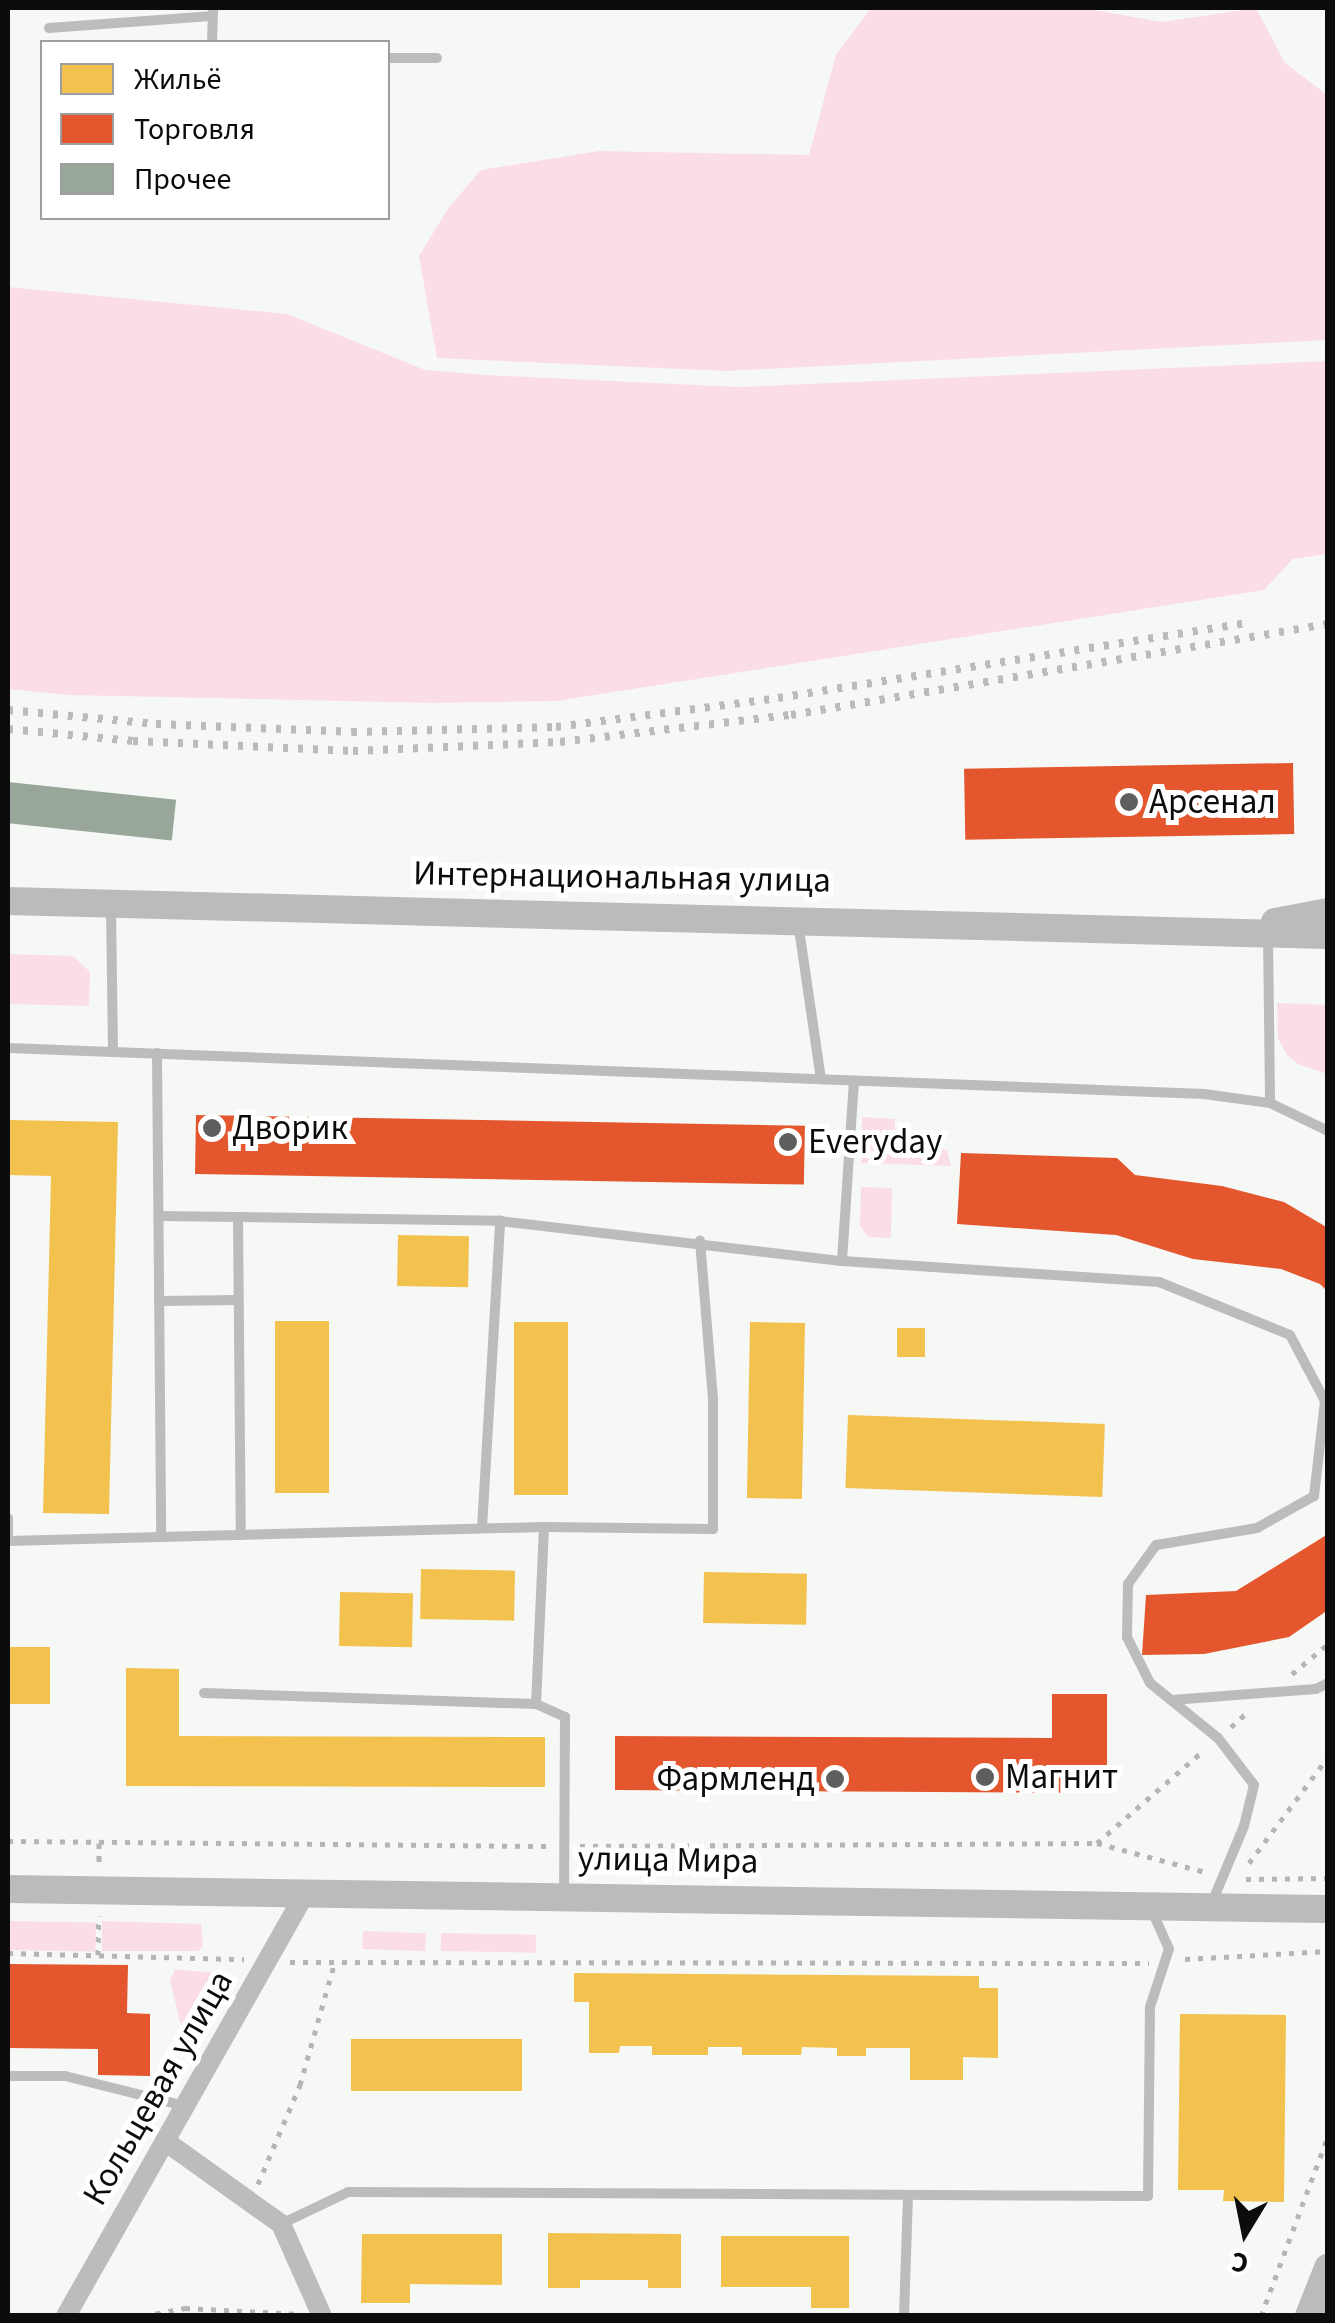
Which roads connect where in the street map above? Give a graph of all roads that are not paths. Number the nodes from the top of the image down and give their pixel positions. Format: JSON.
{"nodes":[{"id":1,"x":212,"y":12,"type":"edge"},
{"id":2,"x":49,"y":28,"type":"dead end"},
{"id":3,"x":212,"y":40,"type":"edge"},
{"id":4,"x":390,"y":58,"type":"edge"},
{"id":5,"x":437,"y":58,"type":"dead end"},
{"id":6,"x":8,"y":901,"type":"edge"},
{"id":7,"x":111,"y":902,"type":"junction"},
{"id":8,"x":1328,"y":912,"type":"edge"},
{"id":9,"x":798,"y":919,"type":"junction"},
{"id":10,"x":1236,"y":930,"type":"junction"},
{"id":11,"x":1268,"y":932,"type":"junction"},
{"id":12,"x":1328,"y":935,"type":"edge"},
{"id":13,"x":8,"y":1048,"type":"edge"},
{"id":14,"x":113,"y":1052,"type":"junction"},
{"id":15,"x":157,"y":1053,"type":"junction"},
{"id":16,"x":820,"y":1079,"type":"junction"},
{"id":17,"x":854,"y":1080,"type":"junction"},
{"id":18,"x":1270,"y":1103,"type":"junction"},
{"id":19,"x":1328,"y":1131,"type":"edge"},
{"id":20,"x":158,"y":1216,"type":"junction"},
{"id":21,"x":238,"y":1217,"type":"junction"},
{"id":22,"x":500,"y":1221,"type":"junction"},
{"id":23,"x":700,"y":1241,"type":"junction"},
{"id":24,"x":842,"y":1261,"type":"junction"},
{"id":25,"x":238,"y":1300,"type":"junction"},
{"id":26,"x":159,"y":1301,"type":"junction"},
{"id":27,"x":8,"y":1518,"type":"edge"},
{"id":28,"x":544,"y":1527,"type":"junction"},
{"id":29,"x":482,"y":1528,"type":"junction"},
{"id":30,"x":241,"y":1535,"type":"junction"},
{"id":31,"x":161,"y":1538,"type":"junction"},
{"id":32,"x":8,"y":1541,"type":"edge"},
{"id":33,"x":1328,"y":1683,"type":"edge"},
{"id":34,"x":204,"y":1693,"type":"dead end"},
{"id":35,"x":1171,"y":1700,"type":"junction"},
{"id":36,"x":536,"y":1704,"type":"junction"},
{"id":37,"x":8,"y":1890,"type":"edge"},
{"id":38,"x":306,"y":1892,"type":"junction"},
{"id":39,"x":564,"y":1896,"type":"junction"},
{"id":40,"x":1149,"y":1906,"type":"junction"},
{"id":41,"x":1210,"y":1907,"type":"junction"},
{"id":42,"x":1328,"y":1908,"type":"edge"},
{"id":43,"x":8,"y":2076,"type":"edge"},
{"id":44,"x":184,"y":2106,"type":"junction"},
{"id":45,"x":166,"y":2141,"type":"junction"},
{"id":46,"x":908,"y":2197,"type":"junction"},
{"id":47,"x":281,"y":2224,"type":"junction"},
{"id":48,"x":1328,"y":2268,"type":"edge"},
{"id":49,"x":66,"y":2316,"type":"edge"},
{"id":50,"x":322,"y":2316,"type":"edge"},
{"id":51,"x":904,"y":2316,"type":"edge"},
{"id":52,"x":1309,"y":2316,"type":"edge"}],
"edges":[{"from":1,"to":2,"type":"lane"},
{"from":1,"to":3,"type":"lane"},
{"from":4,"to":5,"type":"lane"},
{"from":6,"to":7,"type":"main road","name":"Интернациональная улица"},
{"from":7,"to":9,"type":"main road","name":"Интернациональная улица"},
{"from":7,"to":14,"type":"lane"},
{"from":8,"to":10,"type":"main road","name":"Интернациональная улица"},
{"from":9,"to":10,"type":"main road","name":"Интернациональная улица"},
{"from":9,"to":16,"type":"lane"},
{"from":10,"to":11,"type":"main road","name":"Интернациональная улица"},
{"from":11,"to":12,"type":"main road","name":"Интернациональная улица"},
{"from":11,"to":18,"type":"lane"},
{"from":13,"to":14,"type":"lane"},
{"from":14,"to":15,"type":"lane"},
{"from":15,"to":16,"type":"lane"},
{"from":15,"to":20,"type":"lane"},
{"from":16,"to":17,"type":"lane"},
{"from":17,"to":18,"type":"lane"},
{"from":17,"to":24,"type":"lane"},
{"from":18,"to":19,"type":"lane"},
{"from":20,"to":21,"type":"lane"},
{"from":20,"to":26,"type":"lane"},
{"from":21,"to":22,"type":"lane"},
{"from":21,"to":25,"type":"lane"},
{"from":22,"to":23,"type":"lane"},
{"from":22,"to":29,"type":"lane"},
{"from":23,"to":24,"type":"lane"},
{"from":23,"to":28,"type":"lane"},
{"from":24,"to":35,"type":"lane"},
{"from":25,"to":26,"type":"lane"},
{"from":25,"to":30,"type":"lane"},
{"from":26,"to":31,"type":"lane"},
{"from":27,"to":32,"type":"lane"},
{"from":28,"to":29,"type":"lane"},
{"from":28,"to":36,"type":"lane"},
{"from":29,"to":30,"type":"lane"},
{"from":30,"to":31,"type":"lane"},
{"from":31,"to":32,"type":"lane"},
{"from":33,"to":35,"type":"lane"},
{"from":34,"to":36,"type":"lane"},
{"from":35,"to":41,"type":"lane"},
{"from":36,"to":39,"type":"lane"},
{"from":37,"to":38,"type":"main road","name":"улица Мира"},
{"from":38,"to":39,"type":"main road","name":"улица Мира"},
{"from":38,"to":44,"type":"street","name":"Кольцевая улица"},
{"from":39,"to":40,"type":"main road","name":"улица Мира"},
{"from":40,"to":41,"type":"main road","name":"улица Мира"},
{"from":40,"to":46,"type":"lane"},
{"from":41,"to":42,"type":"main road","name":"улица Мира"},
{"from":43,"to":44,"type":"lane"},
{"from":44,"to":45,"type":"street","name":"Кольцевая улица"},
{"from":45,"to":47,"type":"street"},
{"from":45,"to":49,"type":"street","name":"Кольцевая улица"},
{"from":46,"to":47,"type":"lane"},
{"from":46,"to":51,"type":"lane"},
{"from":47,"to":50,"type":"street"},
{"from":48,"to":52,"type":"main road"}]}
